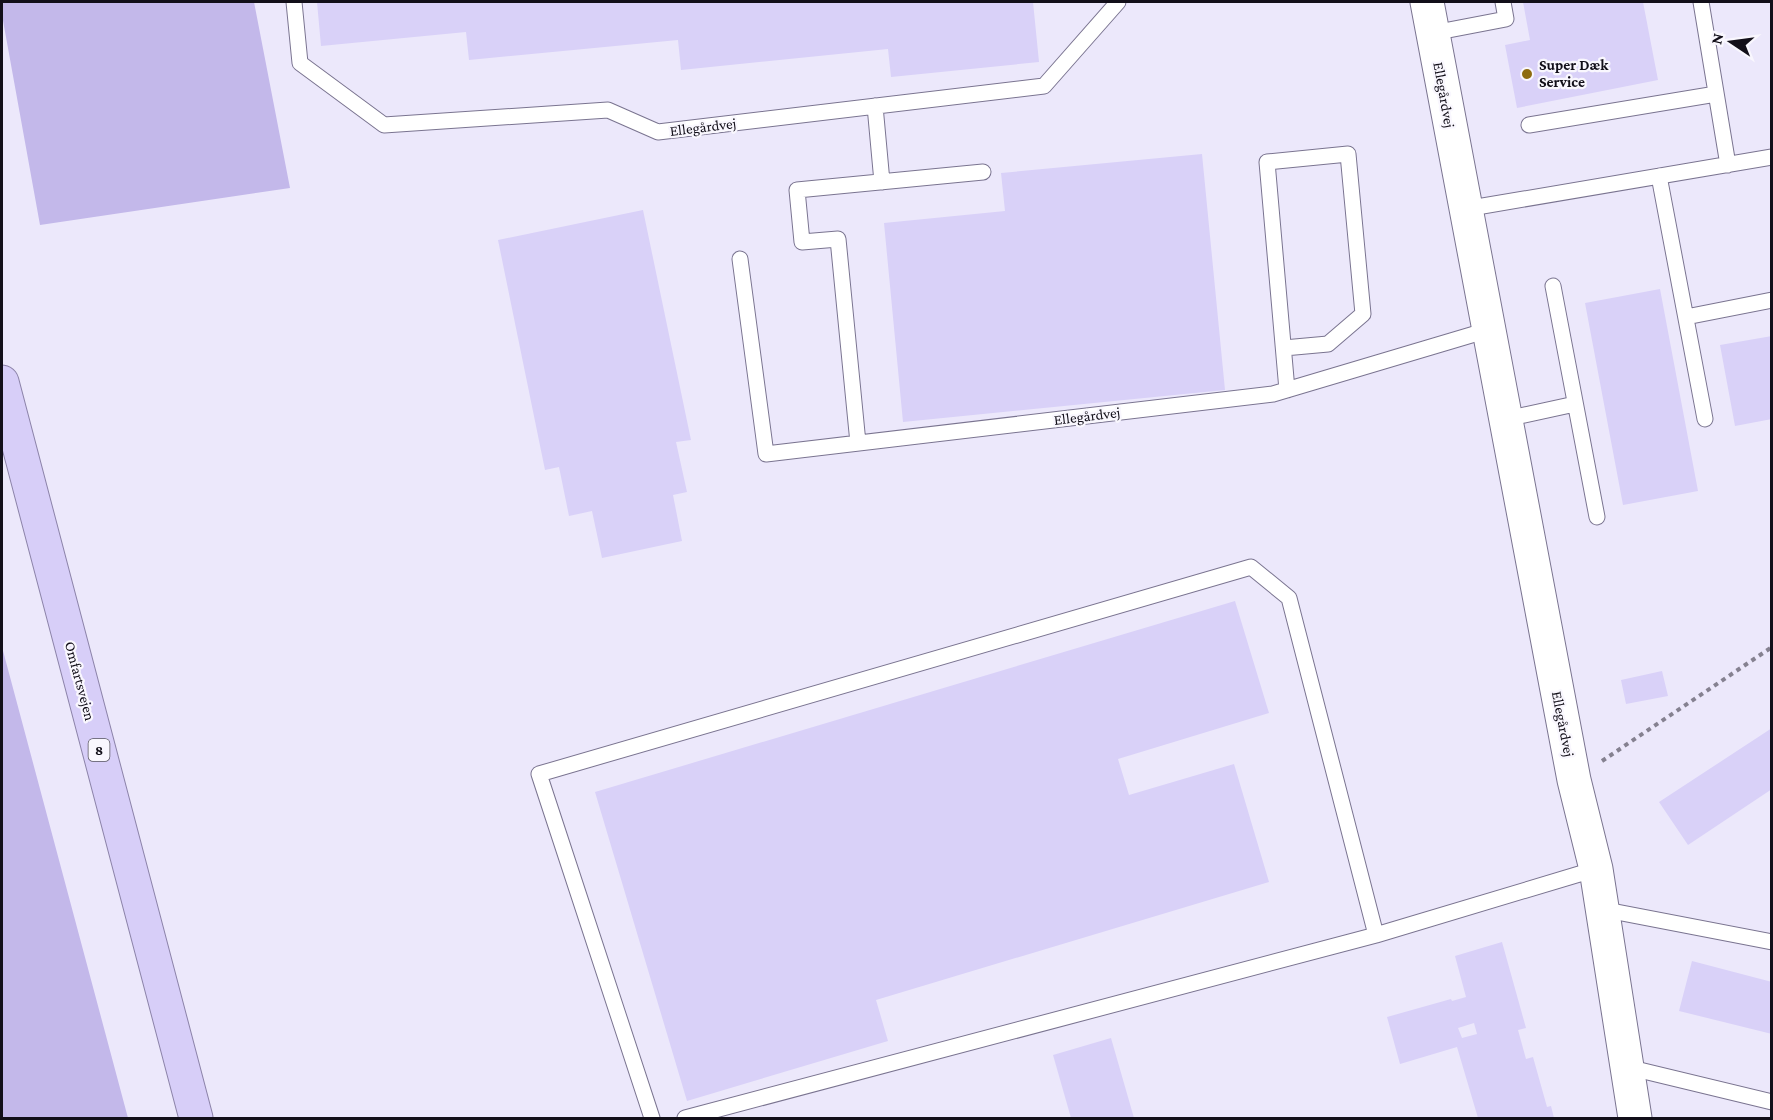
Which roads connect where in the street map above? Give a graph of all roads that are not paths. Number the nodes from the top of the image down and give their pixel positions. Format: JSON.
{"nodes":[{"id":1,"x":294,"y":2,"type":"edge"},
{"id":2,"x":1118,"y":2,"type":"edge"},
{"id":3,"x":1427,"y":2,"type":"edge"},
{"id":4,"x":1503,"y":2,"type":"edge"},
{"id":5,"x":1701,"y":2,"type":"edge"},
{"id":6,"x":1433,"y":33,"type":"junction"},
{"id":7,"x":1716,"y":94,"type":"junction"},
{"id":8,"x":875,"y":106,"type":"junction"},
{"id":9,"x":1529,"y":125,"type":"dead end"},
{"id":10,"x":1772,"y":157,"type":"edge"},
{"id":11,"x":1728,"y":165,"type":"junction"},
{"id":12,"x":983,"y":172,"type":"dead end"},
{"id":13,"x":1659,"y":176,"type":"junction"},
{"id":14,"x":882,"y":182,"type":"junction"},
{"id":15,"x":1465,"y":209,"type":"junction"},
{"id":16,"x":741,"y":259,"type":"dead end"},
{"id":17,"x":1553,"y":286,"type":"dead end"},
{"id":18,"x":1772,"y":300,"type":"edge"},
{"id":19,"x":1686,"y":317,"type":"junction"},
{"id":20,"x":1488,"y":330,"type":"junction"},
{"id":21,"x":1284,"y":348,"type":"junction"},
{"id":22,"x":2,"y":382,"type":"edge"},
{"id":23,"x":1287,"y":390,"type":"junction"},
{"id":24,"x":1575,"y":404,"type":"junction"},
{"id":25,"x":1506,"y":419,"type":"junction"},
{"id":26,"x":1705,"y":419,"type":"dead end"},
{"id":27,"x":858,"y":443,"type":"junction"},
{"id":28,"x":1597,"y":517,"type":"dead end"},
{"id":29,"x":1596,"y":869,"type":"junction"},
{"id":30,"x":1601,"y":909,"type":"junction"},
{"id":31,"x":1376,"y":935,"type":"junction"},
{"id":32,"x":1772,"y":942,"type":"edge"},
{"id":33,"x":1628,"y":1067,"type":"junction"},
{"id":34,"x":1772,"y":1102,"type":"edge"},
{"id":35,"x":196,"y":1119,"type":"edge"},
{"id":36,"x":652,"y":1119,"type":"edge"},
{"id":37,"x":685,"y":1119,"type":"edge"},
{"id":38,"x":1635,"y":1119,"type":"edge"}],
"edges":[{"from":1,"to":8,"type":"lane","name":"Ellegårdvej"},
{"from":2,"to":8,"type":"lane","name":"Ellegårdvej"},
{"from":3,"to":6,"type":"street","name":"Ellegårdvej"},
{"from":4,"to":6,"type":"lane"},
{"from":5,"to":7,"type":"lane"},
{"from":6,"to":15,"type":"street","name":"Ellegårdvej"},
{"from":7,"to":9,"type":"lane"},
{"from":7,"to":11,"type":"lane"},
{"from":8,"to":14,"type":"lane"},
{"from":10,"to":11,"type":"lane"},
{"from":11,"to":13,"type":"lane"},
{"from":12,"to":14,"type":"lane"},
{"from":13,"to":15,"type":"lane"},
{"from":13,"to":19,"type":"lane"},
{"from":14,"to":27,"type":"lane"},
{"from":15,"to":20,"type":"street","name":"Ellegårdvej"},
{"from":16,"to":27,"type":"lane","name":"Ellegårdvej"},
{"from":17,"to":24,"type":"lane"},
{"from":18,"to":19,"type":"lane"},
{"from":19,"to":26,"type":"lane"},
{"from":20,"to":23,"type":"lane","name":"Ellegårdvej"},
{"from":20,"to":25,"type":"street","name":"Ellegårdvej"},
{"from":21,"to":21,"type":"lane"},
{"from":21,"to":23,"type":"lane"},
{"from":22,"to":35,"type":"highway","name":"Omfartsvejen","number":"8"},
{"from":23,"to":27,"type":"lane","name":"Ellegårdvej"},
{"from":24,"to":25,"type":"lane"},
{"from":24,"to":28,"type":"lane"},
{"from":25,"to":29,"type":"street","name":"Ellegårdvej"},
{"from":29,"to":30,"type":"street","name":"Ellegårdvej"},
{"from":29,"to":31,"type":"lane"},
{"from":30,"to":32,"type":"lane"},
{"from":30,"to":33,"type":"street","name":"Ellegårdvej"},
{"from":31,"to":36,"type":"lane"},
{"from":31,"to":37,"type":"lane"},
{"from":33,"to":34,"type":"lane"},
{"from":33,"to":38,"type":"street","name":"Ellegårdvej"}]}
